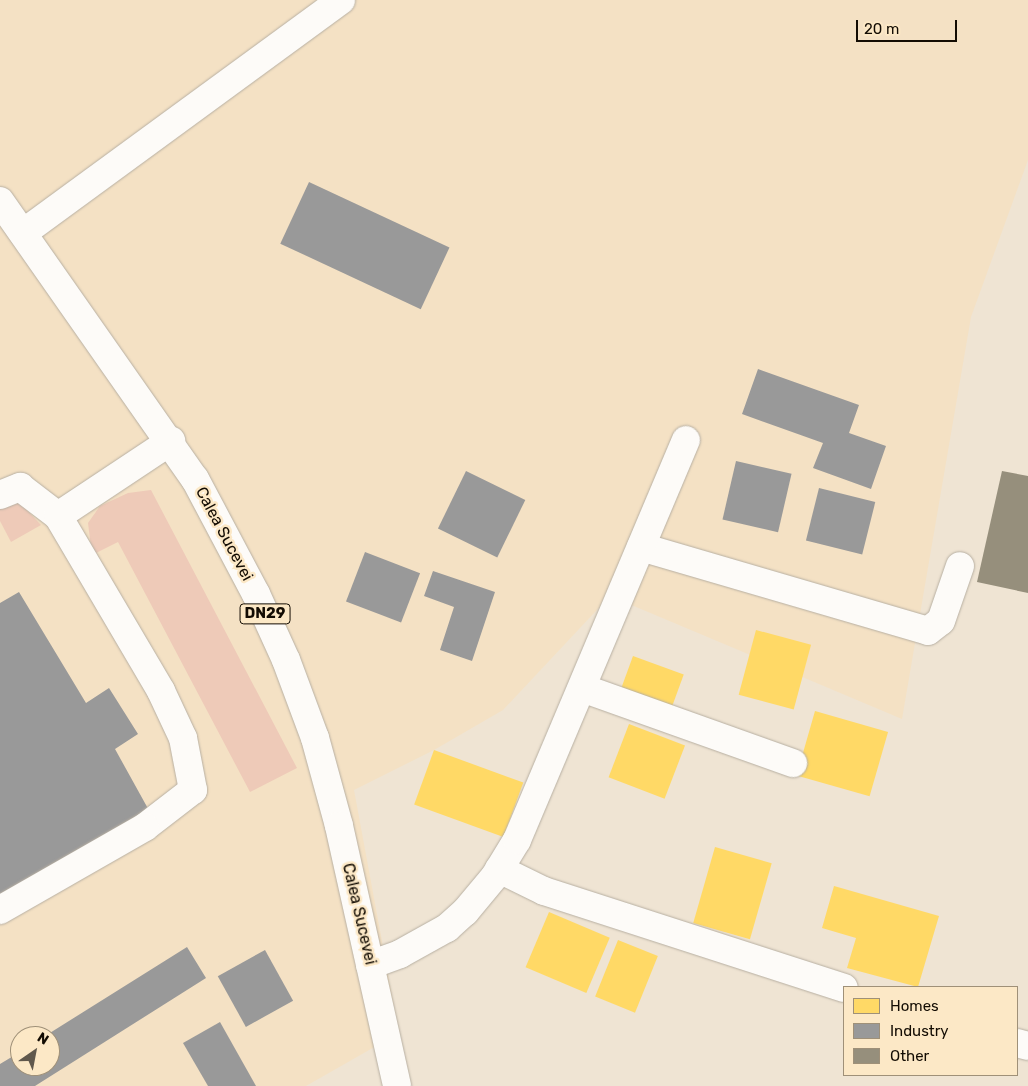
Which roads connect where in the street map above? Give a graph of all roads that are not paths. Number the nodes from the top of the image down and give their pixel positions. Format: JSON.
{"nodes":[{"id":1,"x":341,"y":0,"type":"edge"},
{"id":2,"x":0,"y":201,"type":"edge"},
{"id":3,"x":23,"y":233,"type":"junction"},
{"id":4,"x":686,"y":440,"type":"dead end"},
{"id":5,"x":171,"y":442,"type":"junction"},
{"id":6,"x":0,"y":495,"type":"edge"},
{"id":7,"x":58,"y":516,"type":"junction"},
{"id":8,"x":641,"y":547,"type":"junction"},
{"id":9,"x":960,"y":566,"type":"dead end"},
{"id":10,"x":582,"y":688,"type":"junction"},
{"id":11,"x":793,"y":763,"type":"dead end"},
{"id":12,"x":499,"y":869,"type":"junction"},
{"id":13,"x":0,"y":910,"type":"edge"},
{"id":14,"x":370,"y":965,"type":"junction"},
{"id":15,"x":843,"y":988,"type":"edge"},
{"id":16,"x":397,"y":1086,"type":"edge"}],
"edges":[{"from":1,"to":3,"type":"main road"},
{"from":2,"to":3,"type":"main road","name":"Calea Sucevei","number":"DN29"},
{"from":3,"to":5,"type":"main road","name":"Calea Sucevei","number":"DN29"},
{"from":4,"to":8,"type":"main road"},
{"from":5,"to":7,"type":"main road"},
{"from":5,"to":14,"type":"main road","name":"Calea Sucevei","number":"DN29"},
{"from":6,"to":7,"type":"main road"},
{"from":7,"to":13,"type":"main road"},
{"from":8,"to":9,"type":"main road"},
{"from":8,"to":10,"type":"main road"},
{"from":10,"to":11,"type":"main road"},
{"from":10,"to":12,"type":"main road"},
{"from":12,"to":14,"type":"main road"},
{"from":12,"to":15,"type":"main road"},
{"from":14,"to":16,"type":"main road","name":"Calea Sucevei","number":"DN29"}]}
